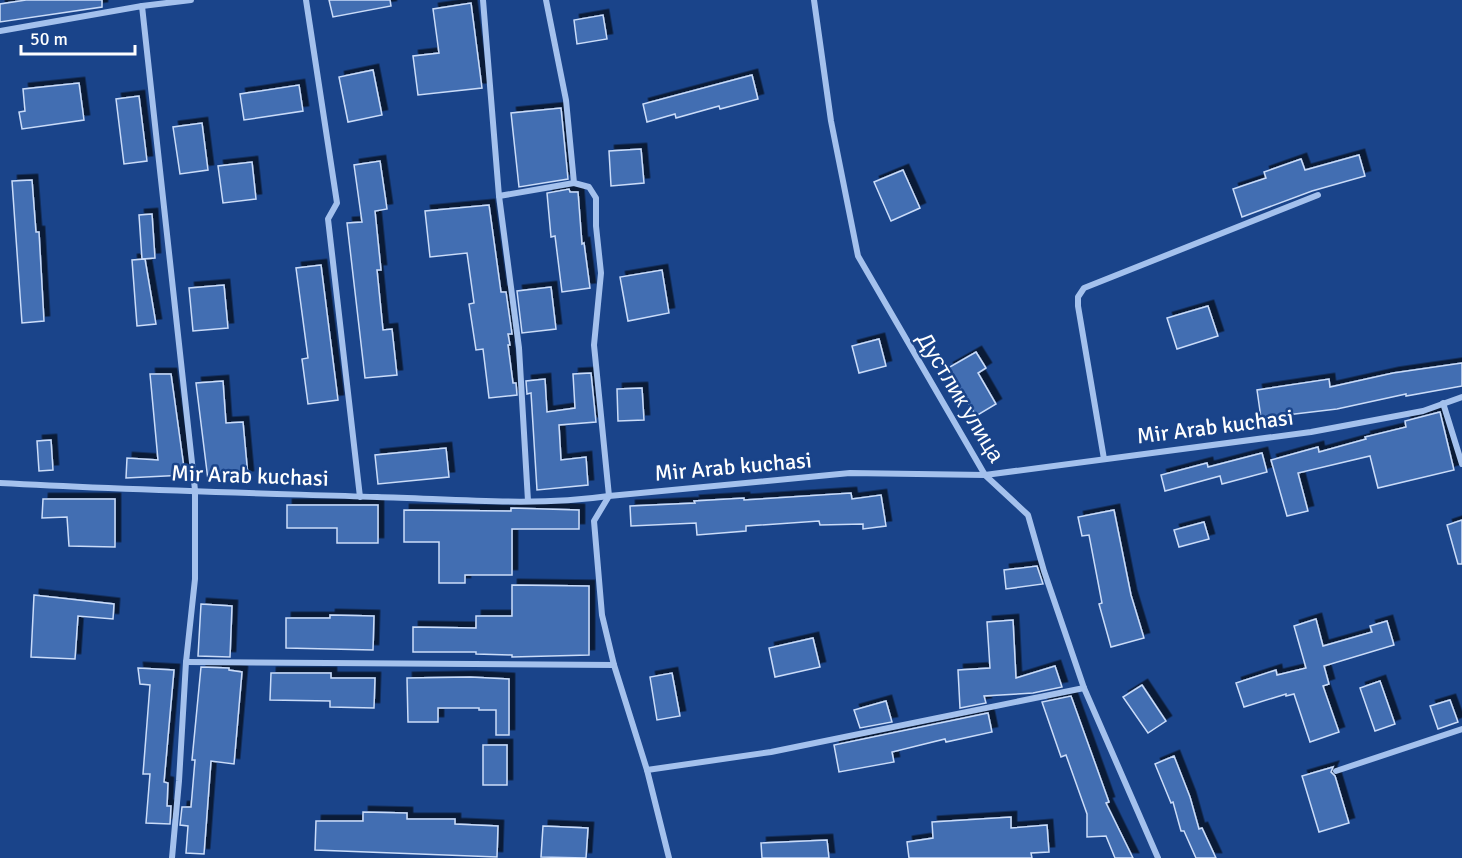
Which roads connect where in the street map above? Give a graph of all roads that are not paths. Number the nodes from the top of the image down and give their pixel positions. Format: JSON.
{"nodes":[{"id":1,"x":191,"y":0,"type":"edge"},
{"id":2,"x":306,"y":0,"type":"edge"},
{"id":3,"x":483,"y":0,"type":"edge"},
{"id":4,"x":546,"y":0,"type":"edge"},
{"id":5,"x":814,"y":0,"type":"edge"},
{"id":6,"x":142,"y":6,"type":"junction"},
{"id":7,"x":0,"y":31,"type":"edge"},
{"id":8,"x":574,"y":183,"type":"junction"},
{"id":9,"x":1318,"y":195,"type":"dead end"},
{"id":10,"x":499,"y":196,"type":"junction"},
{"id":11,"x":1462,"y":397,"type":"edge"},
{"id":12,"x":1443,"y":404,"type":"junction"},
{"id":13,"x":1104,"y":459,"type":"junction"},
{"id":14,"x":1462,"y":464,"type":"edge"},
{"id":15,"x":985,"y":475,"type":"junction"},
{"id":16,"x":0,"y":483,"type":"edge"},
{"id":17,"x":195,"y":490,"type":"junction"},
{"id":18,"x":609,"y":496,"type":"junction"},
{"id":19,"x":360,"y":497,"type":"junction"},
{"id":20,"x":528,"y":501,"type":"junction"},
{"id":21,"x":186,"y":662,"type":"junction"},
{"id":22,"x":614,"y":665,"type":"junction"},
{"id":23,"x":1084,"y":688,"type":"junction"},
{"id":24,"x":1462,"y":729,"type":"edge"},
{"id":25,"x":647,"y":770,"type":"junction"},
{"id":26,"x":1336,"y":771,"type":"dead end"},
{"id":27,"x":172,"y":858,"type":"edge"},
{"id":28,"x":669,"y":858,"type":"edge"},
{"id":29,"x":1158,"y":858,"type":"edge"}],
"edges":[{"from":1,"to":6,"type":"street"},
{"from":2,"to":19,"type":"street"},
{"from":3,"to":10,"type":"street"},
{"from":4,"to":8,"type":"street"},
{"from":5,"to":15,"type":"street","name":"Дустлик улица"},
{"from":6,"to":7,"type":"street"},
{"from":6,"to":17,"type":"street"},
{"from":8,"to":10,"type":"street"},
{"from":8,"to":18,"type":"street"},
{"from":9,"to":13,"type":"street"},
{"from":10,"to":20,"type":"street"},
{"from":11,"to":12,"type":"street","name":"Mir Arab kuchasi"},
{"from":12,"to":13,"type":"street","name":"Mir Arab kuchasi"},
{"from":12,"to":14,"type":"street"},
{"from":13,"to":15,"type":"street","name":"Mir Arab kuchasi"},
{"from":15,"to":18,"type":"street","name":"Mir Arab kuchasi"},
{"from":15,"to":23,"type":"street","name":"Дустлик улица"},
{"from":16,"to":17,"type":"street","name":"Mir Arab kuchasi"},
{"from":17,"to":19,"type":"street","name":"Mir Arab kuchasi"},
{"from":17,"to":21,"type":"street"},
{"from":18,"to":20,"type":"street","name":"Mir Arab kuchasi"},
{"from":18,"to":22,"type":"street"},
{"from":19,"to":20,"type":"street","name":"Mir Arab kuchasi"},
{"from":21,"to":22,"type":"street"},
{"from":21,"to":27,"type":"street"},
{"from":22,"to":25,"type":"street"},
{"from":23,"to":25,"type":"street"},
{"from":23,"to":29,"type":"street","name":"Дустлик улица"},
{"from":24,"to":26,"type":"street"},
{"from":25,"to":28,"type":"street"}]}
